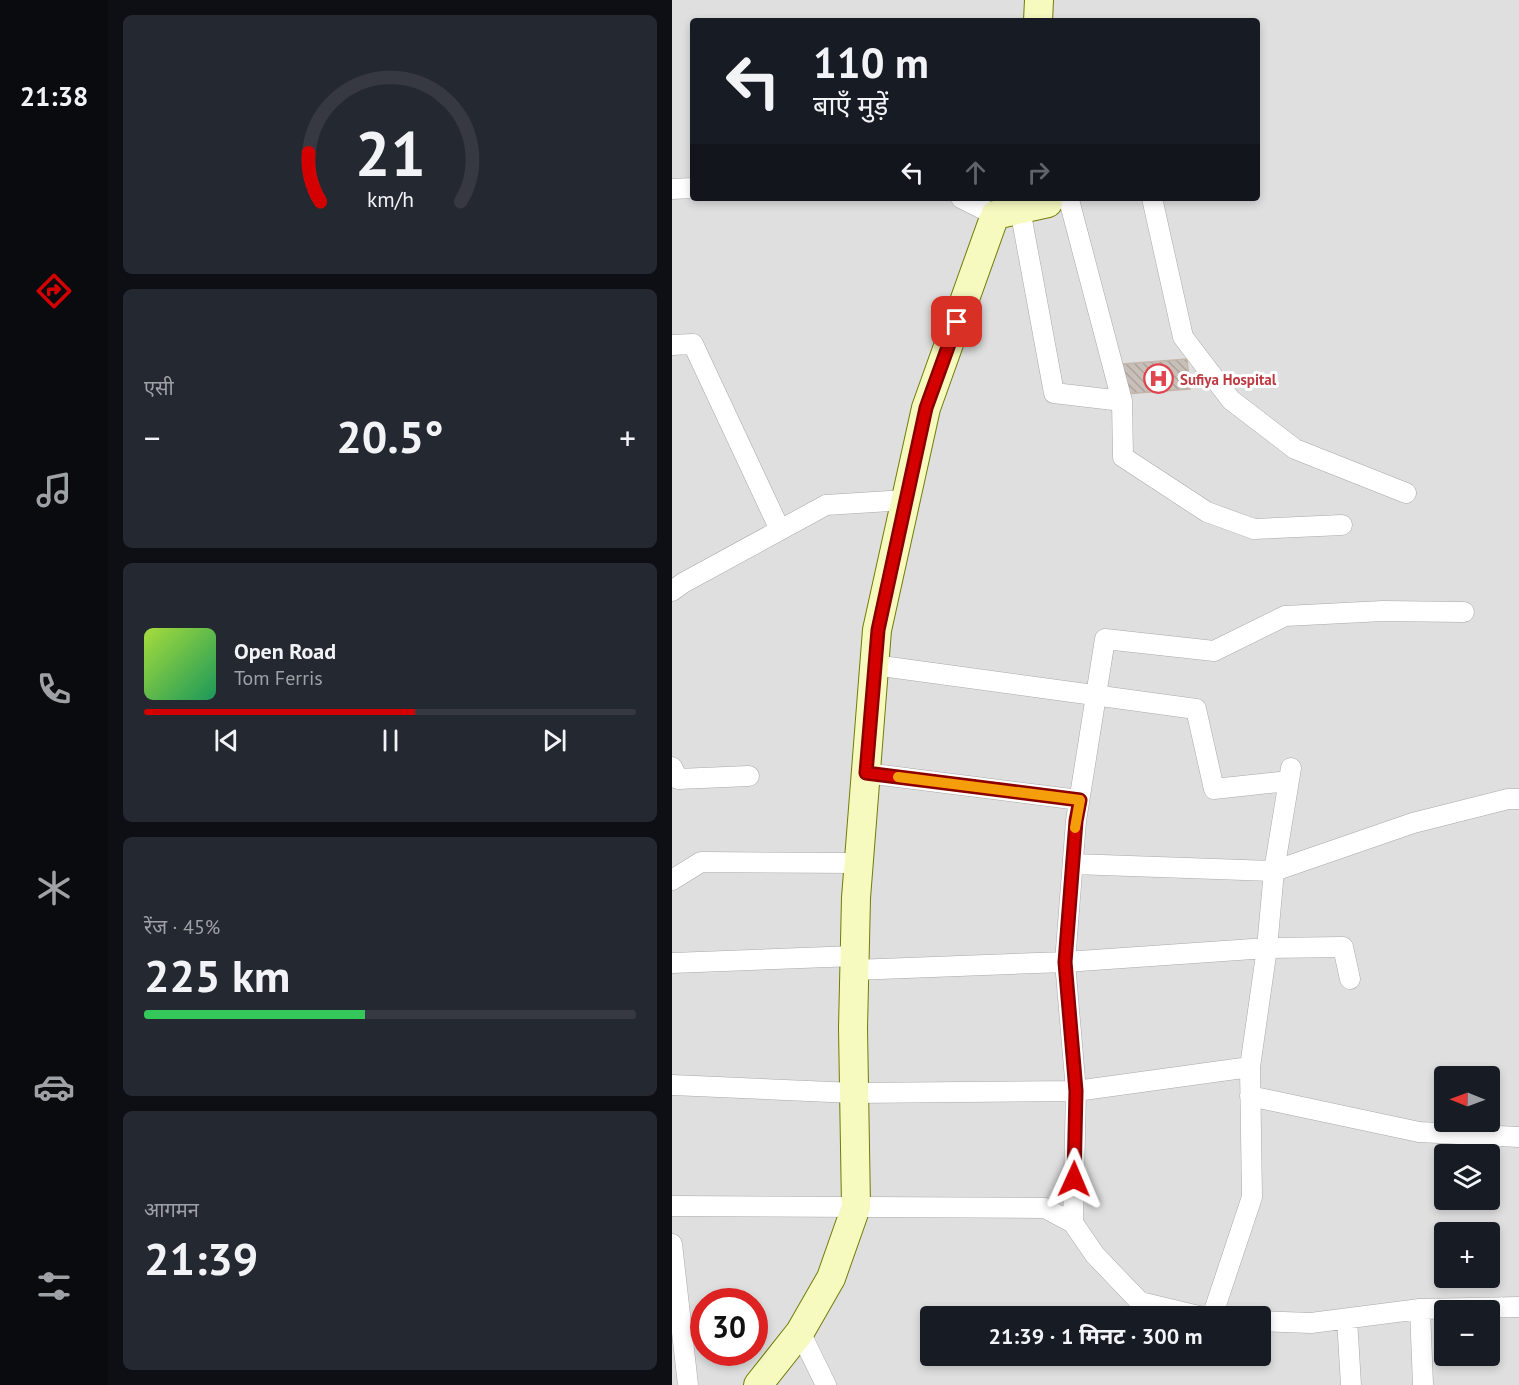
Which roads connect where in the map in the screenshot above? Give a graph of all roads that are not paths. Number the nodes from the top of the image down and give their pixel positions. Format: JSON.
{"nodes":[{"id":1,"x":1039,"y":0,"type":"edge"},
{"id":2,"x":1038,"y":18,"type":"edge"},
{"id":3,"x":690,"y":188,"type":"edge"},
{"id":4,"x":672,"y":189,"type":"edge"},
{"id":5,"x":971,"y":201,"type":"edge"},
{"id":6,"x":1056,"y":201,"type":"edge"},
{"id":7,"x":1061,"y":201,"type":"edge"},
{"id":8,"x":1153,"y":201,"type":"edge"},
{"id":9,"x":1007,"y":212,"type":"junction"},
{"id":10,"x":672,"y":345,"type":"edge"},
{"id":11,"x":1122,"y":401,"type":"junction"},
{"id":12,"x":1406,"y":493,"type":"dead end"},
{"id":13,"x":906,"y":500,"type":"junction"},
{"id":14,"x":1342,"y":525,"type":"dead end"},
{"id":15,"x":780,"y":530,"type":"junction"},
{"id":16,"x":672,"y":591,"type":"edge"},
{"id":17,"x":1464,"y":612,"type":"dead end"},
{"id":18,"x":874,"y":665,"type":"junction"},
{"id":19,"x":1096,"y":696,"type":"junction"},
{"id":20,"x":672,"y":767,"type":"edge"},
{"id":21,"x":866,"y":773,"type":"junction"},
{"id":22,"x":749,"y":776,"type":"dead end"},
{"id":23,"x":1519,"y":799,"type":"edge"},
{"id":24,"x":1080,"y":800,"type":"junction"},
{"id":25,"x":859,"y":863,"type":"junction"},
{"id":26,"x":1073,"y":864,"type":"junction"},
{"id":27,"x":1274,"y":871,"type":"junction"},
{"id":28,"x":672,"y":880,"type":"edge"},
{"id":29,"x":1268,"y":948,"type":"junction"},
{"id":30,"x":1065,"y":962,"type":"junction"},
{"id":31,"x":672,"y":963,"type":"edge"},
{"id":32,"x":854,"y":963,"type":"junction"},
{"id":33,"x":1350,"y":980,"type":"dead end"},
{"id":34,"x":1250,"y":1067,"type":"junction"},
{"id":35,"x":672,"y":1085,"type":"edge"},
{"id":36,"x":1076,"y":1091,"type":"junction"},
{"id":37,"x":854,"y":1093,"type":"junction"},
{"id":38,"x":1250,"y":1096,"type":"junction"},
{"id":39,"x":1519,"y":1137,"type":"edge"},
{"id":40,"x":672,"y":1206,"type":"edge"},
{"id":41,"x":856,"y":1207,"type":"junction"},
{"id":42,"x":1073,"y":1223,"type":"junction"},
{"id":43,"x":672,"y":1244,"type":"edge"},
{"id":44,"x":1157,"y":1306,"type":"edge"},
{"id":45,"x":1216,"y":1306,"type":"edge"},
{"id":46,"x":1519,"y":1307,"type":"edge"},
{"id":47,"x":1420,"y":1309,"type":"junction"},
{"id":48,"x":1347,"y":1318,"type":"junction"},
{"id":49,"x":1271,"y":1321,"type":"edge"},
{"id":50,"x":677,"y":1332,"type":"edge"},
{"id":51,"x":800,"y":1332,"type":"junction"},
{"id":52,"x":688,"y":1385,"type":"edge"},
{"id":53,"x":758,"y":1385,"type":"edge"},
{"id":54,"x":826,"y":1385,"type":"edge"},
{"id":55,"x":1351,"y":1385,"type":"edge"},
{"id":56,"x":1423,"y":1385,"type":"edge"}],
"edges":[{"from":1,"to":2,"type":"street"},
{"from":3,"to":4,"type":"street"},
{"from":5,"to":9,"type":"street"},
{"from":6,"to":9,"type":"street"},
{"from":7,"to":11,"type":"street"},
{"from":8,"to":12,"type":"street"},
{"from":9,"to":11,"type":"street"},
{"from":9,"to":13,"type":"street"},
{"from":10,"to":15,"type":"street"},
{"from":11,"to":14,"type":"street"},
{"from":13,"to":15,"type":"street"},
{"from":13,"to":18,"type":"street"},
{"from":15,"to":16,"type":"street"},
{"from":17,"to":19,"type":"street"},
{"from":18,"to":19,"type":"street"},
{"from":18,"to":21,"type":"street"},
{"from":19,"to":24,"type":"street"},
{"from":19,"to":27,"type":"street"},
{"from":20,"to":22,"type":"street"},
{"from":21,"to":24,"type":"street"},
{"from":21,"to":25,"type":"street"},
{"from":23,"to":27,"type":"street"},
{"from":24,"to":26,"type":"street"},
{"from":25,"to":28,"type":"street"},
{"from":25,"to":32,"type":"street"},
{"from":26,"to":27,"type":"street"},
{"from":26,"to":30,"type":"street"},
{"from":27,"to":29,"type":"street"},
{"from":29,"to":30,"type":"street"},
{"from":29,"to":33,"type":"street"},
{"from":29,"to":34,"type":"street"},
{"from":30,"to":32,"type":"street"},
{"from":30,"to":36,"type":"street"},
{"from":31,"to":32,"type":"street"},
{"from":32,"to":37,"type":"street"},
{"from":34,"to":36,"type":"street"},
{"from":34,"to":38,"type":"street"},
{"from":35,"to":37,"type":"street"},
{"from":36,"to":37,"type":"street"},
{"from":36,"to":42,"type":"street"},
{"from":37,"to":41,"type":"street"},
{"from":38,"to":39,"type":"street"},
{"from":38,"to":45,"type":"street"},
{"from":40,"to":41,"type":"street"},
{"from":41,"to":42,"type":"street"},
{"from":41,"to":51,"type":"street"},
{"from":42,"to":44,"type":"street"},
{"from":43,"to":50,"type":"street"},
{"from":46,"to":47,"type":"street"},
{"from":47,"to":48,"type":"street"},
{"from":47,"to":56,"type":"street"},
{"from":48,"to":49,"type":"street"},
{"from":48,"to":55,"type":"street"},
{"from":50,"to":52,"type":"street"},
{"from":51,"to":53,"type":"street"},
{"from":51,"to":54,"type":"street"}]}
